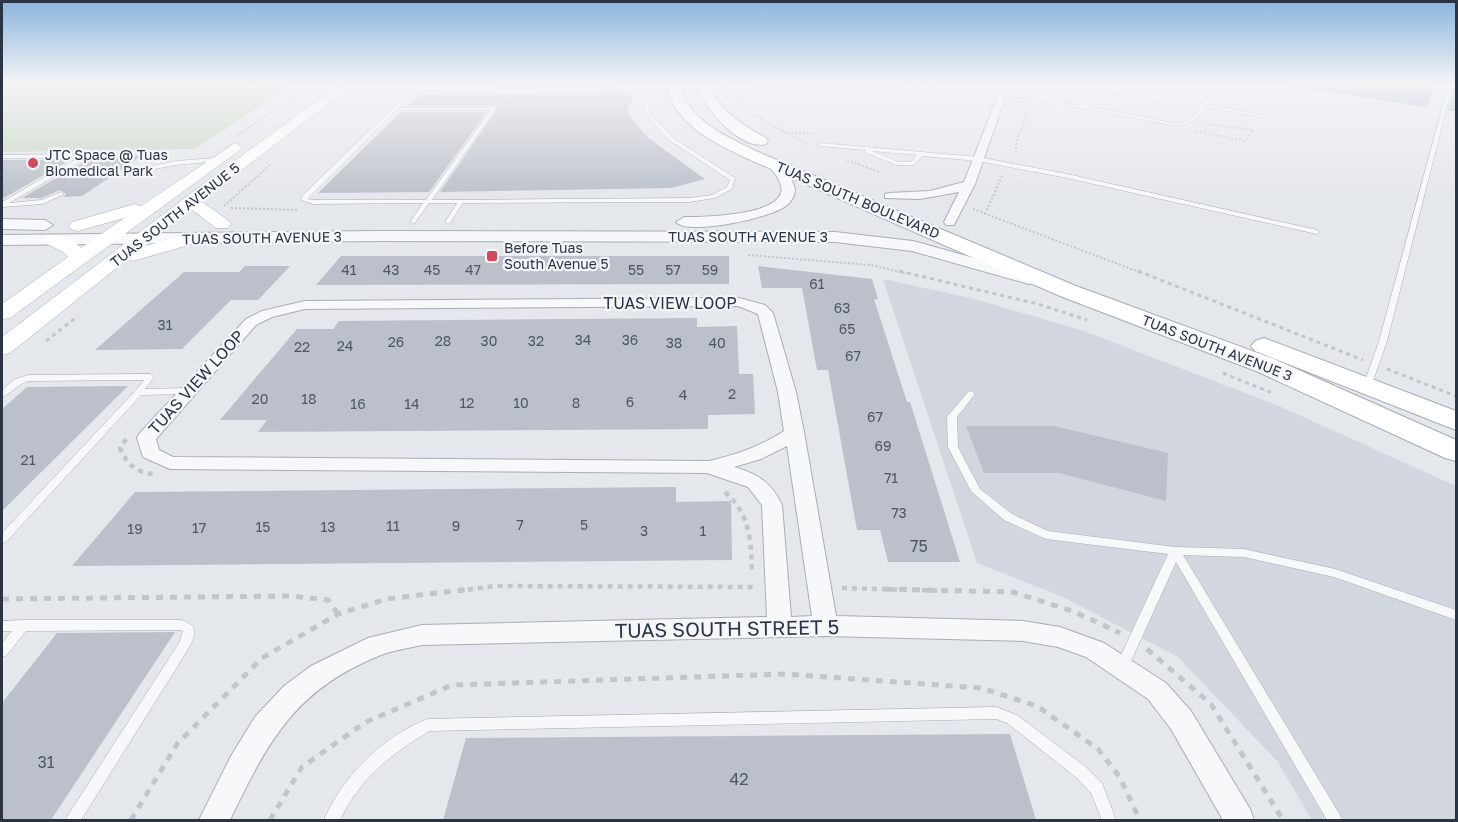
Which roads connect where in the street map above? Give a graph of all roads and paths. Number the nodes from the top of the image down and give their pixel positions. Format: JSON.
{"nodes":[{"id":1,"x":298,"y":121,"type":"edge"},
{"id":2,"x":381,"y":121,"type":"edge"},
{"id":3,"x":485,"y":121,"type":"edge"},
{"id":4,"x":655,"y":121,"type":"edge"},
{"id":5,"x":696,"y":121,"type":"edge"},
{"id":6,"x":730,"y":121,"type":"edge"},
{"id":7,"x":764,"y":121,"type":"edge"},
{"id":8,"x":992,"y":121,"type":"edge"},
{"id":9,"x":1024,"y":121,"type":"edge"},
{"id":10,"x":1158,"y":121,"type":"edge"},
{"id":11,"x":1189,"y":121,"type":"edge"},
{"id":12,"x":1440,"y":121,"type":"edge"},
{"id":13,"x":783,"y":132,"type":"junction"},
{"id":14,"x":816,"y":134,"type":"dead end"},
{"id":15,"x":244,"y":141,"type":"dead end"},
{"id":16,"x":819,"y":147,"type":"joint"},
{"id":17,"x":859,"y":148,"type":"junction"},
{"id":18,"x":922,"y":153,"type":"junction"},
{"id":19,"x":1018,"y":155,"type":"dead end"},
{"id":20,"x":2,"y":156,"type":"edge"},
{"id":21,"x":978,"y":159,"type":"junction"},
{"id":22,"x":217,"y":160,"type":"junction"},
{"id":23,"x":845,"y":160,"type":"dead end"},
{"id":24,"x":775,"y":164,"type":"junction"},
{"id":25,"x":885,"y":174,"type":"dead end"},
{"id":26,"x":112,"y":175,"type":"dead end"},
{"id":27,"x":969,"y":184,"type":"junction"},
{"id":28,"x":61,"y":194,"type":"dead end"},
{"id":29,"x":889,"y":196,"type":"junction"},
{"id":30,"x":191,"y":201,"type":"junction"},
{"id":31,"x":429,"y":201,"type":"junction"},
{"id":32,"x":461,"y":201,"type":"junction"},
{"id":33,"x":153,"y":204,"type":"junction"},
{"id":34,"x":2,"y":205,"type":"edge"},
{"id":35,"x":955,"y":213,"type":"junction"},
{"id":36,"x":413,"y":222,"type":"junction"},
{"id":37,"x":448,"y":222,"type":"junction"},
{"id":38,"x":2,"y":224,"type":"edge"},
{"id":39,"x":163,"y":224,"type":"junction"},
{"id":40,"x":222,"y":224,"type":"junction"},
{"id":41,"x":124,"y":225,"type":"junction"},
{"id":42,"x":78,"y":226,"type":"junction"},
{"id":43,"x":1317,"y":232,"type":"dead end"},
{"id":44,"x":193,"y":238,"type":"junction"},
{"id":45,"x":105,"y":239,"type":"junction"},
{"id":46,"x":144,"y":239,"type":"junction"},
{"id":47,"x":2,"y":240,"type":"edge"},
{"id":48,"x":54,"y":240,"type":"junction"},
{"id":49,"x":79,"y":258,"type":"junction"},
{"id":50,"x":115,"y":262,"type":"junction"},
{"id":51,"x":1068,"y":291,"type":"junction"},
{"id":52,"x":2,"y":313,"type":"edge"},
{"id":53,"x":2,"y":348,"type":"edge"},
{"id":54,"x":1371,"y":375,"type":"junction"},
{"id":55,"x":188,"y":391,"type":"junction"},
{"id":56,"x":139,"y":392,"type":"junction"},
{"id":57,"x":971,"y":393,"type":"dead end"},
{"id":58,"x":2,"y":394,"type":"edge"},
{"id":59,"x":1456,"y":396,"type":"edge"},
{"id":60,"x":1456,"y":421,"type":"edge"},
{"id":61,"x":795,"y":432,"type":"junction"},
{"id":62,"x":130,"y":433,"type":"dead end"},
{"id":63,"x":1456,"y":451,"type":"edge"},
{"id":64,"x":709,"y":467,"type":"junction"},
{"id":65,"x":163,"y":475,"type":"dead end"},
{"id":66,"x":720,"y":489,"type":"dead end"},
{"id":67,"x":2,"y":539,"type":"edge"},
{"id":68,"x":1175,"y":551,"type":"junction"},
{"id":69,"x":840,"y":576,"type":"dead end"},
{"id":70,"x":753,"y":587,"type":"dead end"},
{"id":71,"x":842,"y":588,"type":"dead end"},
{"id":72,"x":2,"y":599,"type":"edge"},
{"id":73,"x":338,"y":614,"type":"dead end"},
{"id":74,"x":1456,"y":615,"type":"edge"},
{"id":75,"x":2,"y":626,"type":"edge"},
{"id":76,"x":24,"y":626,"type":"junction"},
{"id":77,"x":826,"y":626,"type":"junction"},
{"id":78,"x":780,"y":627,"type":"junction"},
{"id":79,"x":1133,"y":639,"type":"junction"},
{"id":80,"x":2,"y":652,"type":"edge"},
{"id":81,"x":1122,"y":666,"type":"junction"},
{"id":82,"x":73,"y":820,"type":"edge"},
{"id":83,"x":214,"y":820,"type":"edge"},
{"id":84,"x":332,"y":820,"type":"edge"},
{"id":85,"x":1109,"y":820,"type":"edge"},
{"id":86,"x":1239,"y":820,"type":"edge"},
{"id":87,"x":1283,"y":820,"type":"edge"},
{"id":88,"x":1335,"y":820,"type":"edge"}],
"edges":[{"from":1,"to":30,"type":"main road","name":"TUAS SOUTH AVENUE 5"},
{"from":2,"to":31,"type":"lane"},
{"from":3,"to":31,"type":"lane"},
{"from":4,"to":32,"type":"lane"},
{"from":5,"to":24,"type":"main road","name":"TUAS SOUTH BOULEVARD"},
{"from":6,"to":29,"type":"main road","name":"TUAS SOUTH BOULEVARD"},
{"from":7,"to":13,"type":"path"},
{"from":8,"to":21,"type":"street"},
{"from":9,"to":19,"type":"path"},
{"from":10,"to":11,"type":"lane"},
{"from":12,"to":54,"type":"lane"},
{"from":13,"to":14,"type":"path"},
{"from":13,"to":16,"type":"path"},
{"from":15,"to":22,"type":"main road","name":"TUAS SOUTH AVENUE 5"},
{"from":16,"to":17,"type":"lane"},
{"from":17,"to":18,"type":"lane"},
{"from":17,"to":18,"type":"lane"},
{"from":18,"to":21,"type":"lane"},
{"from":20,"to":34,"type":"lane"},
{"from":21,"to":27,"type":"street"},
{"from":21,"to":43,"type":"lane"},
{"from":22,"to":26,"type":"lane"},
{"from":22,"to":33,"type":"main road","name":"TUAS SOUTH AVENUE 5"},
{"from":23,"to":25,"type":"path"},
{"from":24,"to":37,"type":"street","name":"TUAS SOUTH AVENUE 3"},
{"from":24,"to":51,"type":"main road","name":"TUAS SOUTH BOULEVARD"},
{"from":27,"to":29,"type":"street"},
{"from":27,"to":35,"type":"street"},
{"from":28,"to":34,"type":"lane"},
{"from":29,"to":35,"type":"main road","name":"TUAS SOUTH BOULEVARD"},
{"from":30,"to":39,"type":"main road","name":"TUAS SOUTH AVENUE 5"},
{"from":30,"to":40,"type":"main road"},
{"from":31,"to":32,"type":"lane"},
{"from":31,"to":36,"type":"lane"},
{"from":32,"to":37,"type":"lane"},
{"from":33,"to":41,"type":"main road","name":"TUAS SOUTH AVENUE 5"},
{"from":33,"to":42,"type":"main road"},
{"from":35,"to":54,"type":"main road","name":"TUAS SOUTH AVENUE 3"},
{"from":35,"to":54,"type":"path"},
{"from":36,"to":37,"type":"street","name":"TUAS SOUTH AVENUE 3"},
{"from":36,"to":40,"type":"street","name":"TUAS SOUTH AVENUE 3"},
{"from":38,"to":42,"type":"street","name":"TUAS SOUTH AVENUE 3"},
{"from":39,"to":40,"type":"street","name":"TUAS SOUTH AVENUE 3"},
{"from":39,"to":41,"type":"street","name":"TUAS SOUTH AVENUE 3"},
{"from":39,"to":46,"type":"main road","name":"TUAS SOUTH AVENUE 5"},
{"from":41,"to":42,"type":"street","name":"TUAS SOUTH AVENUE 3"},
{"from":41,"to":45,"type":"main road","name":"TUAS SOUTH AVENUE 5"},
{"from":44,"to":46,"type":"street","name":"TUAS SOUTH AVENUE 3"},
{"from":44,"to":50,"type":"main road"},
{"from":44,"to":51,"type":"street","name":"TUAS SOUTH AVENUE 3"},
{"from":45,"to":46,"type":"street","name":"TUAS SOUTH AVENUE 3"},
{"from":45,"to":48,"type":"street","name":"TUAS SOUTH AVENUE 3"},
{"from":45,"to":49,"type":"main road","name":"TUAS SOUTH AVENUE 5"},
{"from":46,"to":50,"type":"main road","name":"TUAS SOUTH AVENUE 5"},
{"from":47,"to":48,"type":"street","name":"TUAS SOUTH AVENUE 3"},
{"from":48,"to":49,"type":"main road"},
{"from":49,"to":52,"type":"main road","name":"TUAS SOUTH AVENUE 5"},
{"from":50,"to":53,"type":"main road","name":"TUAS SOUTH AVENUE 5"},
{"from":51,"to":63,"type":"main road","name":"TUAS SOUTH AVENUE 3"},
{"from":54,"to":59,"type":"path"},
{"from":54,"to":60,"type":"main road","name":"TUAS SOUTH AVENUE 3"},
{"from":55,"to":56,"type":"lane"},
{"from":55,"to":61,"type":"street","name":"TUAS VIEW LOOP"},
{"from":55,"to":64,"type":"street","name":"TUAS VIEW LOOP"},
{"from":56,"to":58,"type":"lane"},
{"from":56,"to":67,"type":"lane"},
{"from":57,"to":68,"type":"lane"},
{"from":61,"to":64,"type":"street","name":"TUAS VIEW LOOP"},
{"from":61,"to":77,"type":"street","name":"TUAS VIEW LOOP"},
{"from":62,"to":65,"type":"path"},
{"from":64,"to":78,"type":"street","name":"TUAS VIEW LOOP"},
{"from":66,"to":70,"type":"path"},
{"from":68,"to":74,"type":"lane"},
{"from":68,"to":79,"type":"lane"},
{"from":68,"to":88,"type":"lane"},
{"from":69,"to":71,"type":"path"},
{"from":72,"to":73,"type":"path"},
{"from":75,"to":76,"type":"lane"},
{"from":76,"to":80,"type":"lane"},
{"from":76,"to":82,"type":"lane"},
{"from":77,"to":78,"type":"street","name":"TUAS SOUTH STREET 5"},
{"from":77,"to":81,"type":"street","name":"TUAS SOUTH STREET 5"},
{"from":78,"to":83,"type":"street","name":"TUAS SOUTH STREET 5"},
{"from":79,"to":81,"type":"lane"},
{"from":79,"to":87,"type":"path"},
{"from":81,"to":86,"type":"street","name":"TUAS SOUTH STREET 5"},
{"from":84,"to":85,"type":"lane"}]}
